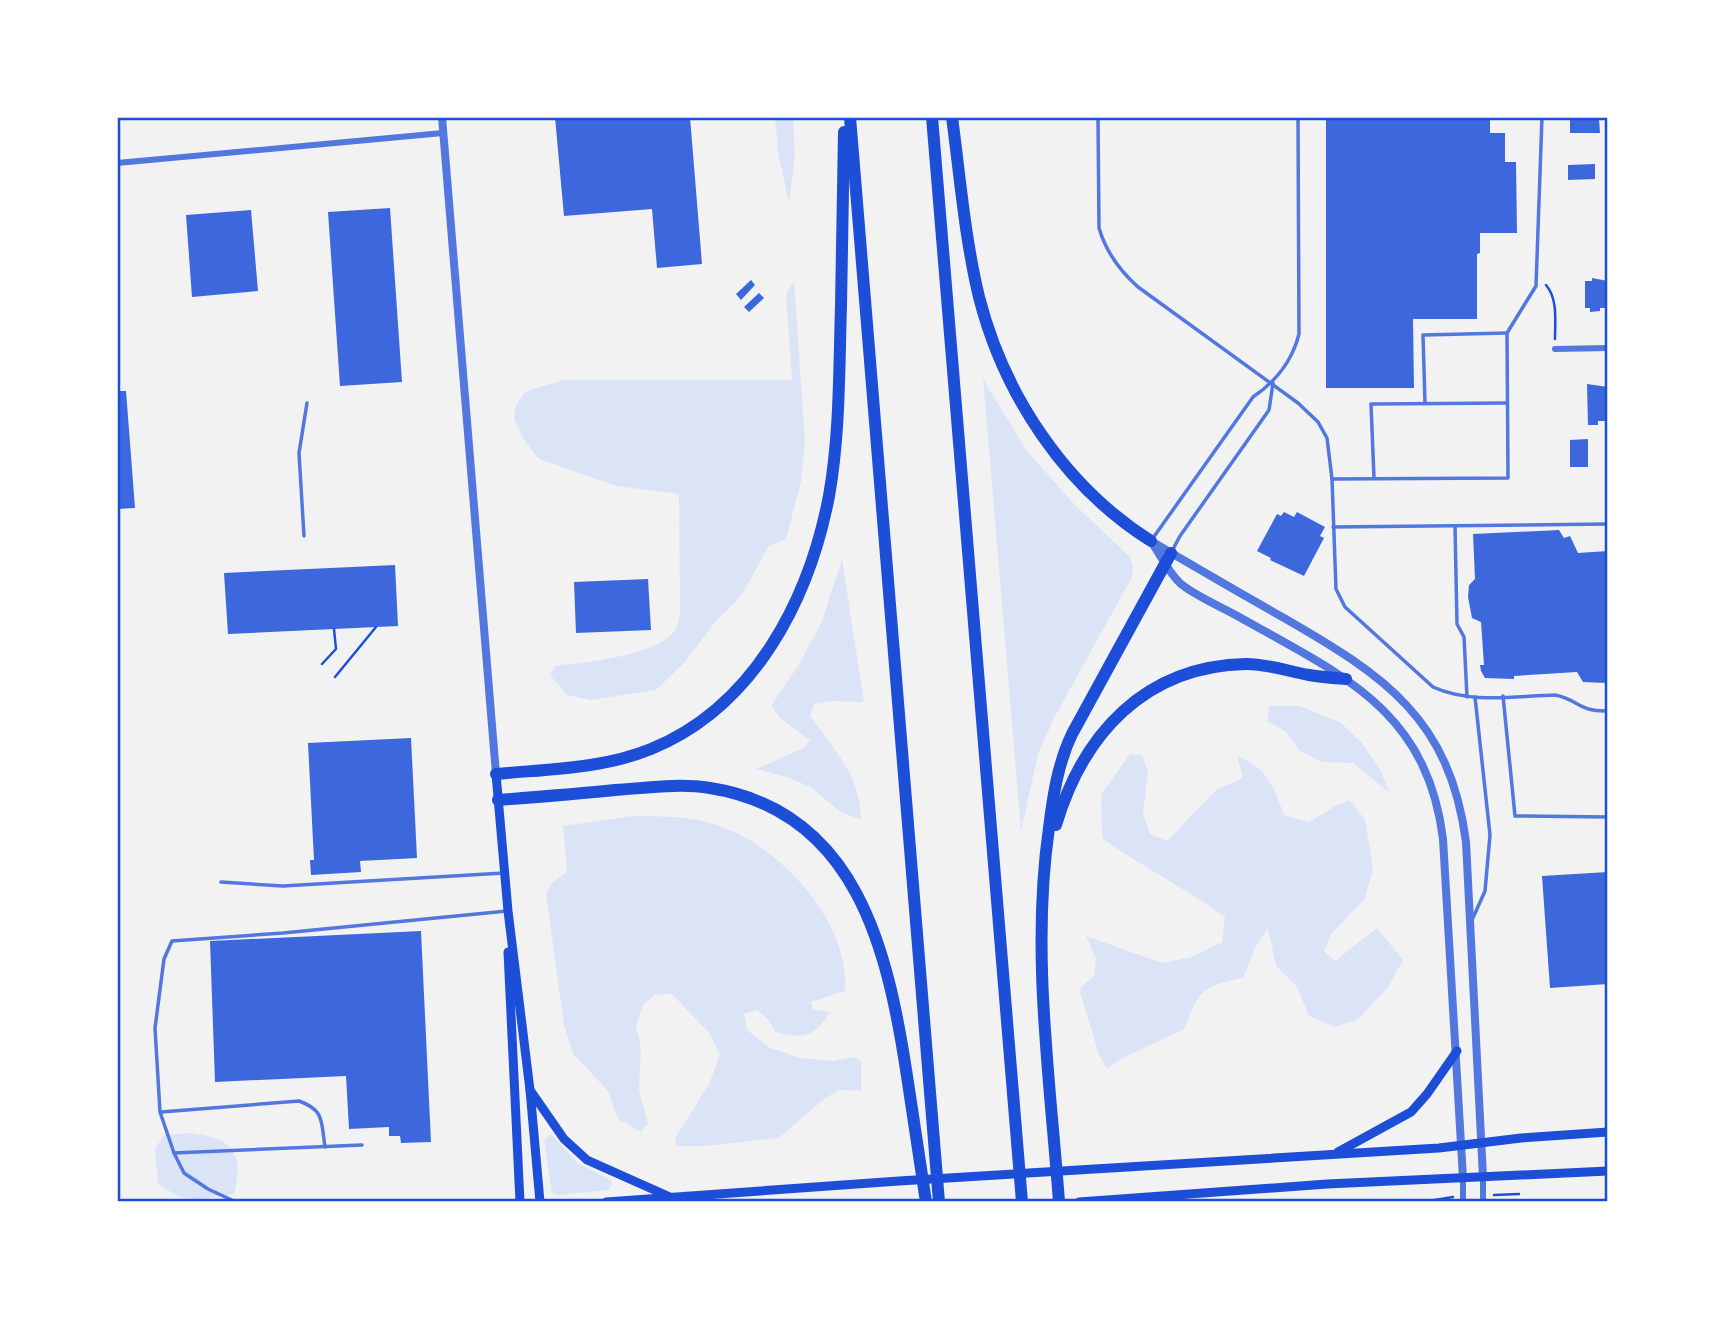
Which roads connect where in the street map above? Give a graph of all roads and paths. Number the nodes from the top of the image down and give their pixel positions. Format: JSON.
{"nodes":[{"id":1,"x":442,"y":117,"type":"edge"},
{"id":2,"x":845,"y":117,"type":"edge"},
{"id":3,"x":850,"y":117,"type":"edge"},
{"id":4,"x":932,"y":117,"type":"edge"},
{"id":5,"x":952,"y":117,"type":"edge"},
{"id":6,"x":1098,"y":117,"type":"edge"},
{"id":7,"x":1298,"y":117,"type":"edge"},
{"id":8,"x":1542,"y":117,"type":"edge"},
{"id":9,"x":443,"y":133,"type":"junction"},
{"id":10,"x":117,"y":163,"type":"edge"},
{"id":11,"x":1536,"y":278,"type":"junction"},
{"id":12,"x":1507,"y":333,"type":"junction"},
{"id":13,"x":1608,"y":348,"type":"edge"},
{"id":14,"x":1555,"y":349,"type":"joint"},
{"id":15,"x":1273,"y":383,"type":"junction"},
{"id":16,"x":307,"y":403,"type":"dead end"},
{"id":17,"x":1425,"y":404,"type":"junction"},
{"id":18,"x":1507,"y":404,"type":"junction"},
{"id":19,"x":1332,"y":478,"type":"junction"},
{"id":20,"x":1374,"y":478,"type":"junction"},
{"id":21,"x":1608,"y":524,"type":"edge"},
{"id":22,"x":1455,"y":526,"type":"junction"},
{"id":23,"x":1333,"y":527,"type":"junction"},
{"id":24,"x":304,"y":536,"type":"dead end"},
{"id":25,"x":1151,"y":541,"type":"junction"},
{"id":26,"x":1168,"y":558,"type":"junction"},
{"id":27,"x":376,"y":627,"type":"dead end"},
{"id":28,"x":334,"y":629,"type":"dead end"},
{"id":29,"x":321,"y":664,"type":"dead end"},
{"id":30,"x":335,"y":677,"type":"dead end"},
{"id":31,"x":1346,"y":680,"type":"junction"},
{"id":32,"x":1503,"y":696,"type":"junction"},
{"id":33,"x":1467,"y":698,"type":"junction"},
{"id":34,"x":1475,"y":698,"type":"junction"},
{"id":35,"x":1608,"y":710,"type":"edge"},
{"id":36,"x":496,"y":774,"type":"junction"},
{"id":37,"x":498,"y":800,"type":"junction"},
{"id":38,"x":1608,"y":817,"type":"edge"},
{"id":39,"x":1043,"y":876,"type":"junction"},
{"id":40,"x":505,"y":878,"type":"junction"},
{"id":41,"x":221,"y":882,"type":"dead end"},
{"id":42,"x":507,"y":911,"type":"junction"},
{"id":43,"x":1471,"y":922,"type":"junction"},
{"id":44,"x":1457,"y":1051,"type":"junction"},
{"id":45,"x":530,"y":1090,"type":"junction"},
{"id":46,"x":160,"y":1112,"type":"junction"},
{"id":47,"x":1608,"y":1132,"type":"edge"},
{"id":48,"x":1482,"y":1143,"type":"junction"},
{"id":49,"x":362,"y":1145,"type":"dead end"},
{"id":50,"x":1462,"y":1145,"type":"junction"},
{"id":51,"x":325,"y":1146,"type":"junction"},
{"id":52,"x":174,"y":1153,"type":"junction"},
{"id":53,"x":1336,"y":1153,"type":"junction"},
{"id":54,"x":1608,"y":1171,"type":"edge"},
{"id":55,"x":1483,"y":1177,"type":"junction"},
{"id":56,"x":1463,"y":1178,"type":"junction"},
{"id":57,"x":672,"y":1198,"type":"junction"},
{"id":58,"x":1438,"y":1198,"type":"dead end"},
{"id":59,"x":236,"y":1202,"type":"edge"},
{"id":60,"x":520,"y":1202,"type":"edge"},
{"id":61,"x":540,"y":1202,"type":"edge"},
{"id":62,"x":606,"y":1202,"type":"edge"},
{"id":63,"x":926,"y":1202,"type":"edge"},
{"id":64,"x":939,"y":1202,"type":"edge"},
{"id":65,"x":1022,"y":1202,"type":"edge"},
{"id":66,"x":1059,"y":1202,"type":"edge"},
{"id":67,"x":1079,"y":1202,"type":"edge"},
{"id":68,"x":1422,"y":1202,"type":"edge"},
{"id":69,"x":1464,"y":1202,"type":"edge"},
{"id":70,"x":1483,"y":1202,"type":"edge"}],
"edges":[{"from":1,"to":9,"type":"street"},
{"from":2,"to":36,"type":"highway"},
{"from":3,"to":64,"type":"highway"},
{"from":4,"to":65,"type":"highway"},
{"from":5,"to":25,"type":"highway"},
{"from":6,"to":15,"type":"lane"},
{"from":7,"to":15,"type":"lane"},
{"from":8,"to":11,"type":"lane"},
{"from":9,"to":10,"type":"street"},
{"from":9,"to":36,"type":"street"},
{"from":11,"to":12,"type":"lane"},
{"from":11,"to":14,"type":"path"},
{"from":12,"to":17,"type":"lane"},
{"from":12,"to":18,"type":"lane"},
{"from":13,"to":14,"type":"street"},
{"from":15,"to":19,"type":"lane"},
{"from":15,"to":25,"type":"lane"},
{"from":15,"to":26,"type":"lane"},
{"from":16,"to":24,"type":"lane"},
{"from":17,"to":18,"type":"lane"},
{"from":17,"to":20,"type":"lane"},
{"from":18,"to":20,"type":"lane"},
{"from":19,"to":20,"type":"lane"},
{"from":19,"to":23,"type":"lane"},
{"from":21,"to":22,"type":"lane"},
{"from":22,"to":23,"type":"lane"},
{"from":22,"to":33,"type":"lane"},
{"from":23,"to":33,"type":"lane"},
{"from":25,"to":26,"type":"street"},
{"from":26,"to":31,"type":"street"},
{"from":26,"to":39,"type":"highway"},
{"from":26,"to":43,"type":"street"},
{"from":27,"to":30,"type":"path"},
{"from":28,"to":29,"type":"path"},
{"from":31,"to":39,"type":"highway"},
{"from":31,"to":44,"type":"street"},
{"from":32,"to":34,"type":"lane"},
{"from":32,"to":35,"type":"lane"},
{"from":32,"to":38,"type":"lane"},
{"from":33,"to":34,"type":"lane"},
{"from":34,"to":43,"type":"lane"},
{"from":36,"to":37,"type":"main road"},
{"from":37,"to":40,"type":"main road"},
{"from":37,"to":63,"type":"highway"},
{"from":39,"to":66,"type":"highway"},
{"from":40,"to":41,"type":"lane"},
{"from":40,"to":42,"type":"main road"},
{"from":42,"to":45,"type":"main road"},
{"from":42,"to":46,"type":"lane"},
{"from":42,"to":60,"type":"main road"},
{"from":43,"to":48,"type":"street"},
{"from":44,"to":50,"type":"street"},
{"from":44,"to":53,"type":"main road"},
{"from":45,"to":57,"type":"main road"},
{"from":45,"to":61,"type":"main road"},
{"from":46,"to":51,"type":"lane"},
{"from":46,"to":52,"type":"lane"},
{"from":47,"to":48,"type":"main road"},
{"from":48,"to":50,"type":"main road"},
{"from":48,"to":55,"type":"street"},
{"from":49,"to":51,"type":"lane"},
{"from":50,"to":53,"type":"main road"},
{"from":50,"to":56,"type":"street"},
{"from":51,"to":52,"type":"lane"},
{"from":52,"to":59,"type":"lane"},
{"from":53,"to":57,"type":"main road"},
{"from":54,"to":55,"type":"main road"},
{"from":55,"to":56,"type":"main road"},
{"from":55,"to":70,"type":"street"},
{"from":56,"to":67,"type":"main road"},
{"from":56,"to":69,"type":"street"},
{"from":57,"to":62,"type":"main road"},
{"from":58,"to":68,"type":"path"}]}
